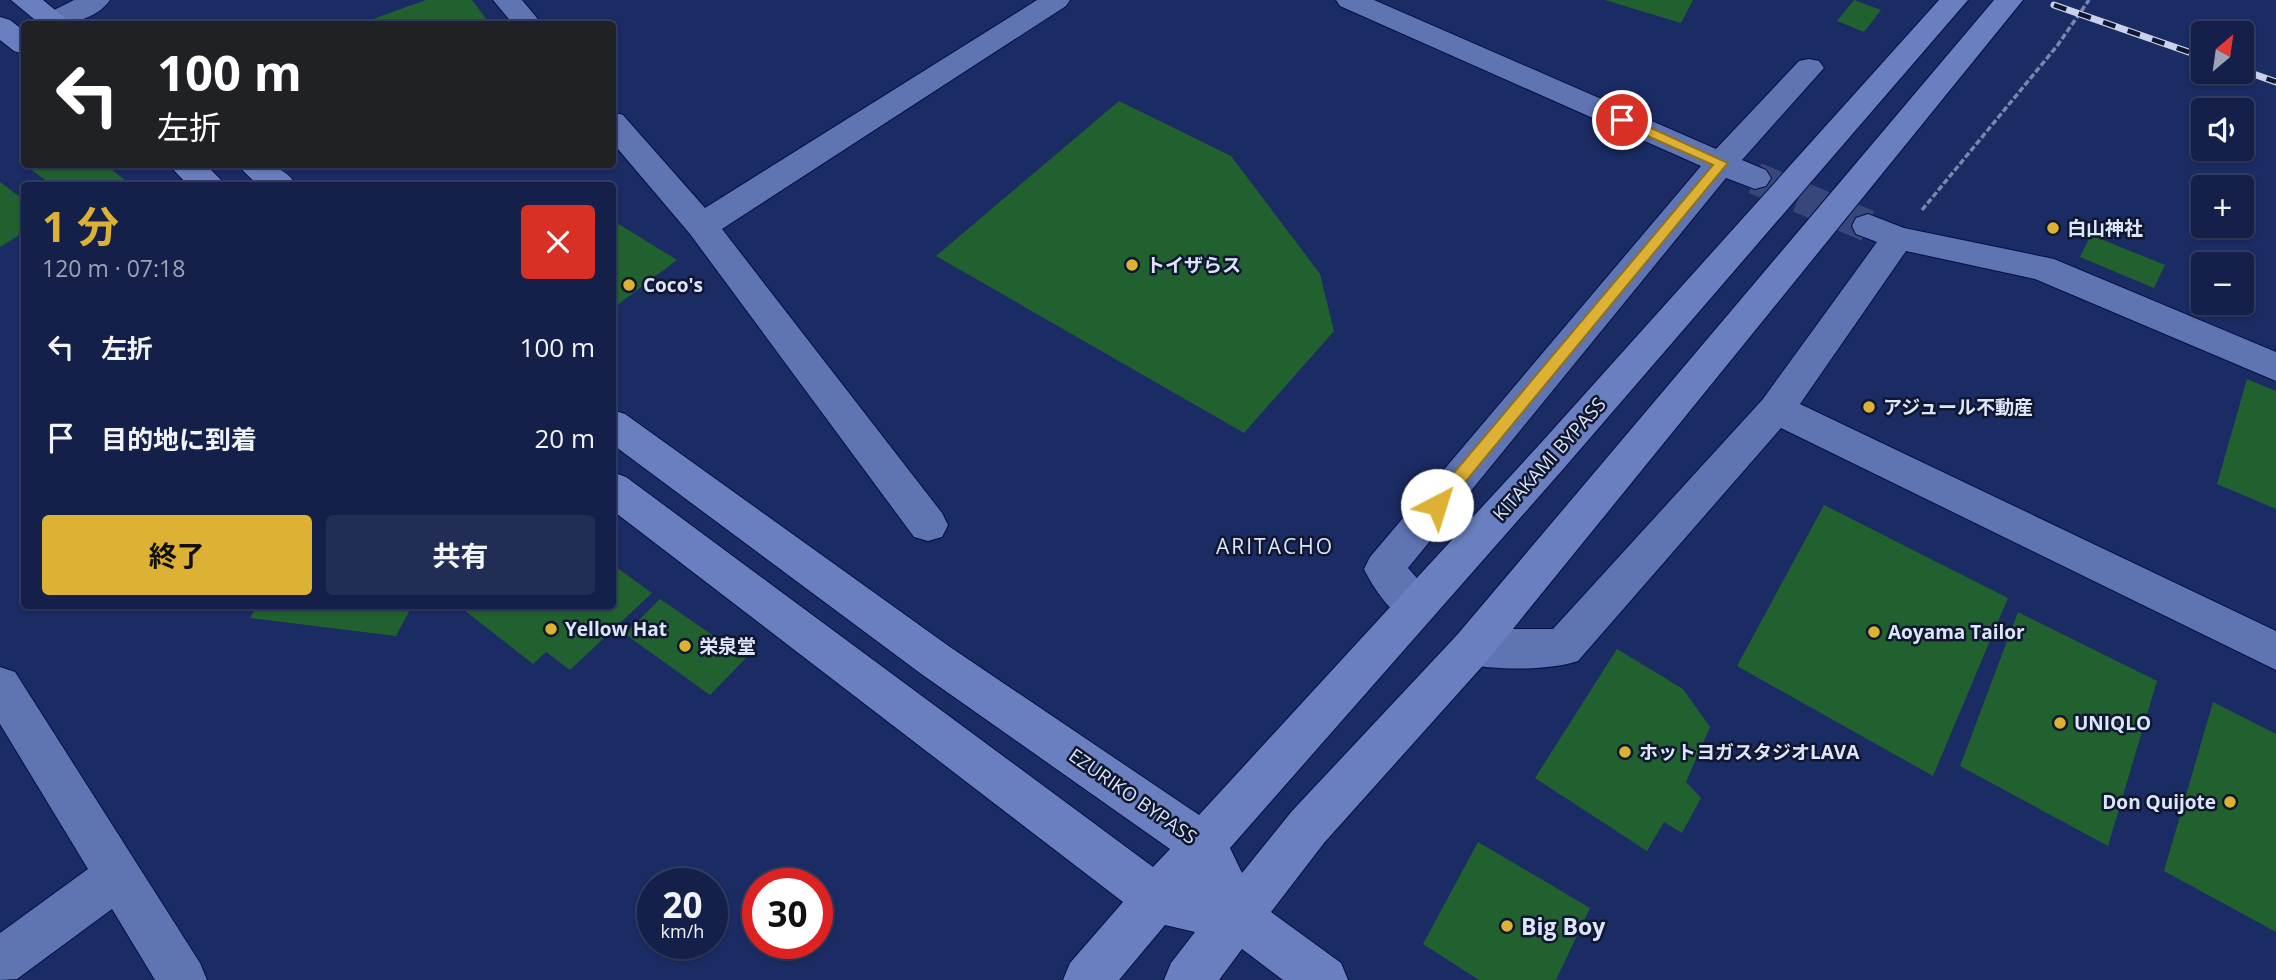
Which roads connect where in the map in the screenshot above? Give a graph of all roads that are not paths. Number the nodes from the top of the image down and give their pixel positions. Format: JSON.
{"nodes":[{"id":1,"x":25,"y":0,"type":"edge"},
{"id":2,"x":96,"y":0,"type":"edge"},
{"id":3,"x":507,"y":0,"type":"edge"},
{"id":4,"x":1056,"y":0,"type":"edge"},
{"id":5,"x":1350,"y":0,"type":"edge"},
{"id":6,"x":1954,"y":0,"type":"edge"},
{"id":7,"x":2010,"y":0,"type":"edge"},
{"id":8,"x":50,"y":21,"type":"edge"},
{"id":9,"x":58,"y":21,"type":"edge"},
{"id":10,"x":525,"y":21,"type":"edge"},
{"id":11,"x":1809,"y":68,"type":"dead end"},
{"id":12,"x":616,"y":127,"type":"edge"},
{"id":13,"x":1721,"y":163,"type":"junction"},
{"id":14,"x":188,"y":168,"type":"edge"},
{"id":15,"x":256,"y":168,"type":"edge"},
{"id":16,"x":1755,"y":178,"type":"tunnel mouth"},
{"id":17,"x":206,"y":182,"type":"edge"},
{"id":18,"x":276,"y":182,"type":"edge"},
{"id":19,"x":702,"y":226,"type":"junction"},
{"id":20,"x":2272,"y":365,"type":"edge"},
{"id":21,"x":1776,"y":409,"type":"junction"},
{"id":22,"x":616,"y":428,"type":"edge"},
{"id":23,"x":616,"y":491,"type":"edge"},
{"id":24,"x":928,"y":525,"type":"dead end"},
{"id":25,"x":1416,"y":606,"type":"junction"},
{"id":26,"x":1472,"y":648,"type":"junction"},
{"id":27,"x":2276,"y":651,"type":"edge"},
{"id":28,"x":0,"y":686,"type":"edge"},
{"id":29,"x":1205,"y":846,"type":"junction"},
{"id":30,"x":117,"y":877,"type":"junction"},
{"id":31,"x":1158,"y":900,"type":"junction"},
{"id":32,"x":1239,"y":918,"type":"junction"},
{"id":33,"x":0,"y":962,"type":"edge"},
{"id":34,"x":183,"y":980,"type":"edge"},
{"id":35,"x":1087,"y":980,"type":"edge"},
{"id":36,"x":1188,"y":980,"type":"edge"},
{"id":37,"x":1324,"y":980,"type":"edge"}],
"edges":[{"from":1,"to":8,"type":"highway"},
{"from":2,"to":9,"type":"street"},
{"from":3,"to":10,"type":"street"},
{"from":4,"to":19,"type":"street"},
{"from":5,"to":13,"type":"street"},
{"from":6,"to":25,"type":"highway","name":"KITAKAMI BYPASS"},
{"from":7,"to":26,"type":"highway"},
{"from":11,"to":13,"type":"street"},
{"from":12,"to":19,"type":"street"},
{"from":13,"to":16,"type":"street"},
{"from":13,"to":25,"type":"street"},
{"from":14,"to":17,"type":"highway"},
{"from":15,"to":18,"type":"highway"},
{"from":19,"to":24,"type":"street"},
{"from":20,"to":21,"type":"street"},
{"from":21,"to":26,"type":"street"},
{"from":21,"to":27,"type":"street"},
{"from":22,"to":29,"type":"highway","name":"EZURIKO BYPASS"},
{"from":23,"to":31,"type":"highway"},
{"from":25,"to":29,"type":"highway","name":"KITAKAMI BYPASS"},
{"from":26,"to":32,"type":"highway"},
{"from":28,"to":30,"type":"street"},
{"from":29,"to":31,"type":"highway","name":"KITAKAMI BYPASS"},
{"from":29,"to":32,"type":"highway","name":"EZURIKO BYPASS"},
{"from":30,"to":33,"type":"street"},
{"from":30,"to":34,"type":"street"},
{"from":31,"to":32,"type":"highway"},
{"from":31,"to":35,"type":"highway","name":"KITAKAMI BYPASS"},
{"from":32,"to":36,"type":"highway"},
{"from":32,"to":37,"type":"highway"}]}
